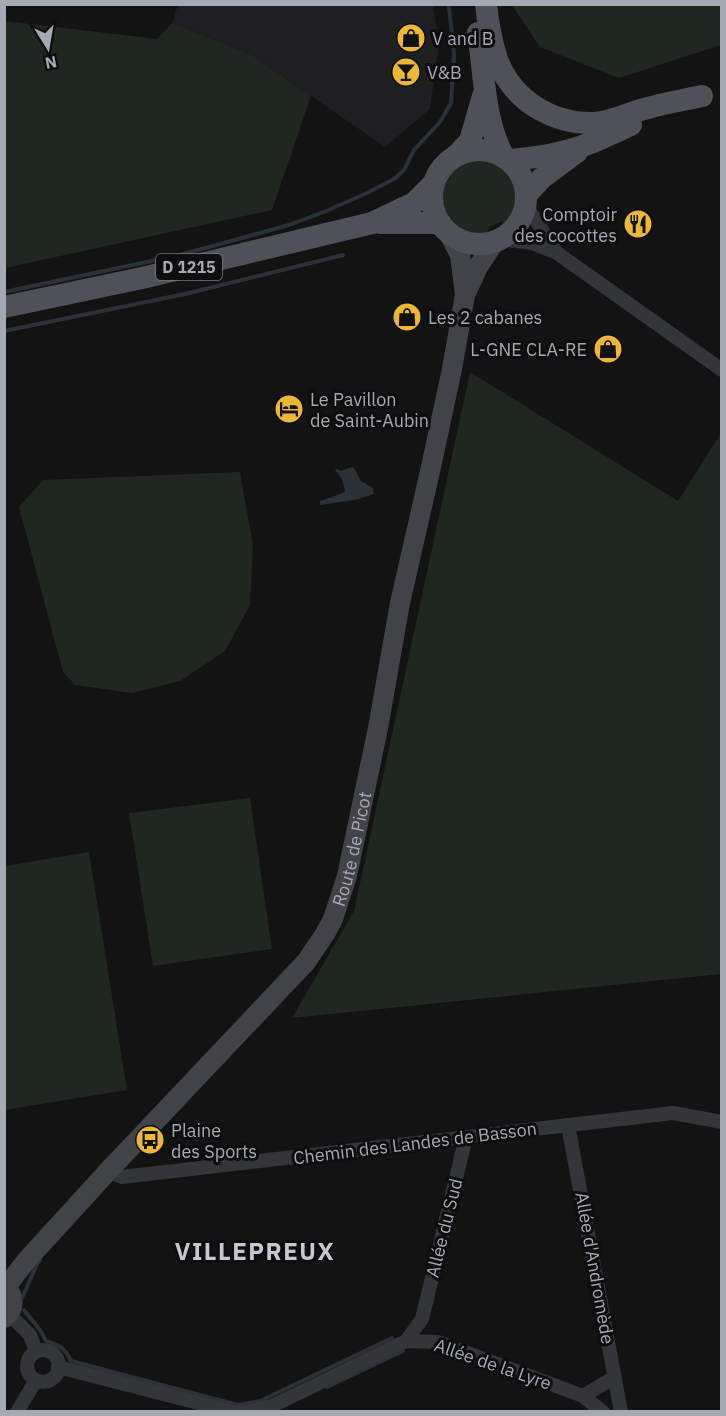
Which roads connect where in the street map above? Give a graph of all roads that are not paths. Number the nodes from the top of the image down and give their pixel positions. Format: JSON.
{"nodes":[{"id":1,"x":474,"y":4,"type":"edge"},
{"id":2,"x":486,"y":4,"type":"edge"},
{"id":3,"x":484,"y":91,"type":"junction"},
{"id":4,"x":712,"y":92,"type":"edge"},
{"id":5,"x":588,"y":144,"type":"junction"},
{"id":6,"x":456,"y":156,"type":"junction"},
{"id":7,"x":506,"y":159,"type":"junction"},
{"id":8,"x":433,"y":184,"type":"junction"},
{"id":9,"x":526,"y":200,"type":"junction"},
{"id":10,"x":372,"y":223,"type":"junction"},
{"id":11,"x":444,"y":228,"type":"junction"},
{"id":12,"x":498,"y":240,"type":"junction"},
{"id":13,"x":557,"y":253,"type":"junction"},
{"id":14,"x":465,"y":296,"type":"junction"},
{"id":15,"x":4,"y":308,"type":"edge"},
{"id":16,"x":722,"y":370,"type":"edge"},
{"id":17,"x":722,"y":1122,"type":"edge"},
{"id":18,"x":568,"y":1125,"type":"junction"},
{"id":19,"x":466,"y":1137,"type":"junction"},
{"id":20,"x":110,"y":1169,"type":"junction"},
{"id":21,"x":5,"y":1286,"type":"edge"},
{"id":22,"x":7,"y":1316,"type":"edge"},
{"id":23,"x":422,"y":1319,"type":"junction"},
{"id":24,"x":406,"y":1341,"type":"junction"},
{"id":25,"x":438,"y":1342,"type":"junction"},
{"id":26,"x":36,"y":1351,"type":"junction"},
{"id":27,"x":58,"y":1367,"type":"junction"},
{"id":28,"x":615,"y":1377,"type":"junction"},
{"id":29,"x":36,"y":1380,"type":"junction"},
{"id":30,"x":583,"y":1396,"type":"junction"},
{"id":31,"x":271,"y":1409,"type":"edge"},
{"id":32,"x":16,"y":1412,"type":"edge"},
{"id":33,"x":234,"y":1412,"type":"edge"},
{"id":34,"x":242,"y":1412,"type":"edge"},
{"id":35,"x":603,"y":1412,"type":"edge"},
{"id":36,"x":621,"y":1412,"type":"edge"}],
"edges":[{"from":1,"to":3,"type":"main road"},
{"from":2,"to":4,"type":"main road"},
{"from":3,"to":6,"type":"main road"},
{"from":3,"to":7,"type":"main road"},
{"from":4,"to":5,"type":"main road"},
{"from":5,"to":7,"type":"main road"},
{"from":5,"to":9,"type":"main road"},
{"from":6,"to":7,"type":"main road"},
{"from":6,"to":8,"type":"main road"},
{"from":7,"to":9,"type":"main road"},
{"from":8,"to":10,"type":"main road","number":"D 1215"},
{"from":8,"to":11,"type":"main road"},
{"from":9,"to":12,"type":"main road"},
{"from":9,"to":13,"type":"street"},
{"from":10,"to":11,"type":"main road","number":"D 1215"},
{"from":10,"to":15,"type":"main road","number":"D 1215"},
{"from":11,"to":12,"type":"main road"},
{"from":11,"to":14,"type":"main road","name":"Route de Picot"},
{"from":12,"to":13,"type":"street"},
{"from":12,"to":14,"type":"main road","name":"Route de Picot"},
{"from":13,"to":16,"type":"street"},
{"from":14,"to":20,"type":"main road","name":"Route de Picot"},
{"from":17,"to":18,"type":"street","name":"Chemin des Landes de Basson"},
{"from":18,"to":19,"type":"street","name":"Chemin des Landes de Basson"},
{"from":18,"to":28,"type":"street","name":"Allée d'Andromède"},
{"from":19,"to":20,"type":"street","name":"Chemin des Landes de Basson"},
{"from":19,"to":23,"type":"street","name":"Allée du Sud"},
{"from":20,"to":21,"type":"main road","name":"Route de Picot"},
{"from":21,"to":22,"type":"main road"},
{"from":22,"to":26,"type":"street"},
{"from":23,"to":24,"type":"street","name":"Allée du Sud"},
{"from":23,"to":25,"type":"street"},
{"from":24,"to":25,"type":"street","name":"Allée de la Lyre"},
{"from":24,"to":31,"type":"street","name":"Allée de la Lyre"},
{"from":25,"to":30,"type":"street","name":"Allée de la Lyre"},
{"from":26,"to":27,"type":"street"},
{"from":26,"to":29,"type":"street"},
{"from":27,"to":29,"type":"street"},
{"from":27,"to":33,"type":"street"},
{"from":28,"to":30,"type":"street"},
{"from":28,"to":36,"type":"street","name":"Allée d'Andromède"},
{"from":29,"to":32,"type":"street"},
{"from":30,"to":35,"type":"street","name":"Allée de la Lyre"},
{"from":31,"to":34,"type":"street","name":"Allée de la Lyre"}]}
